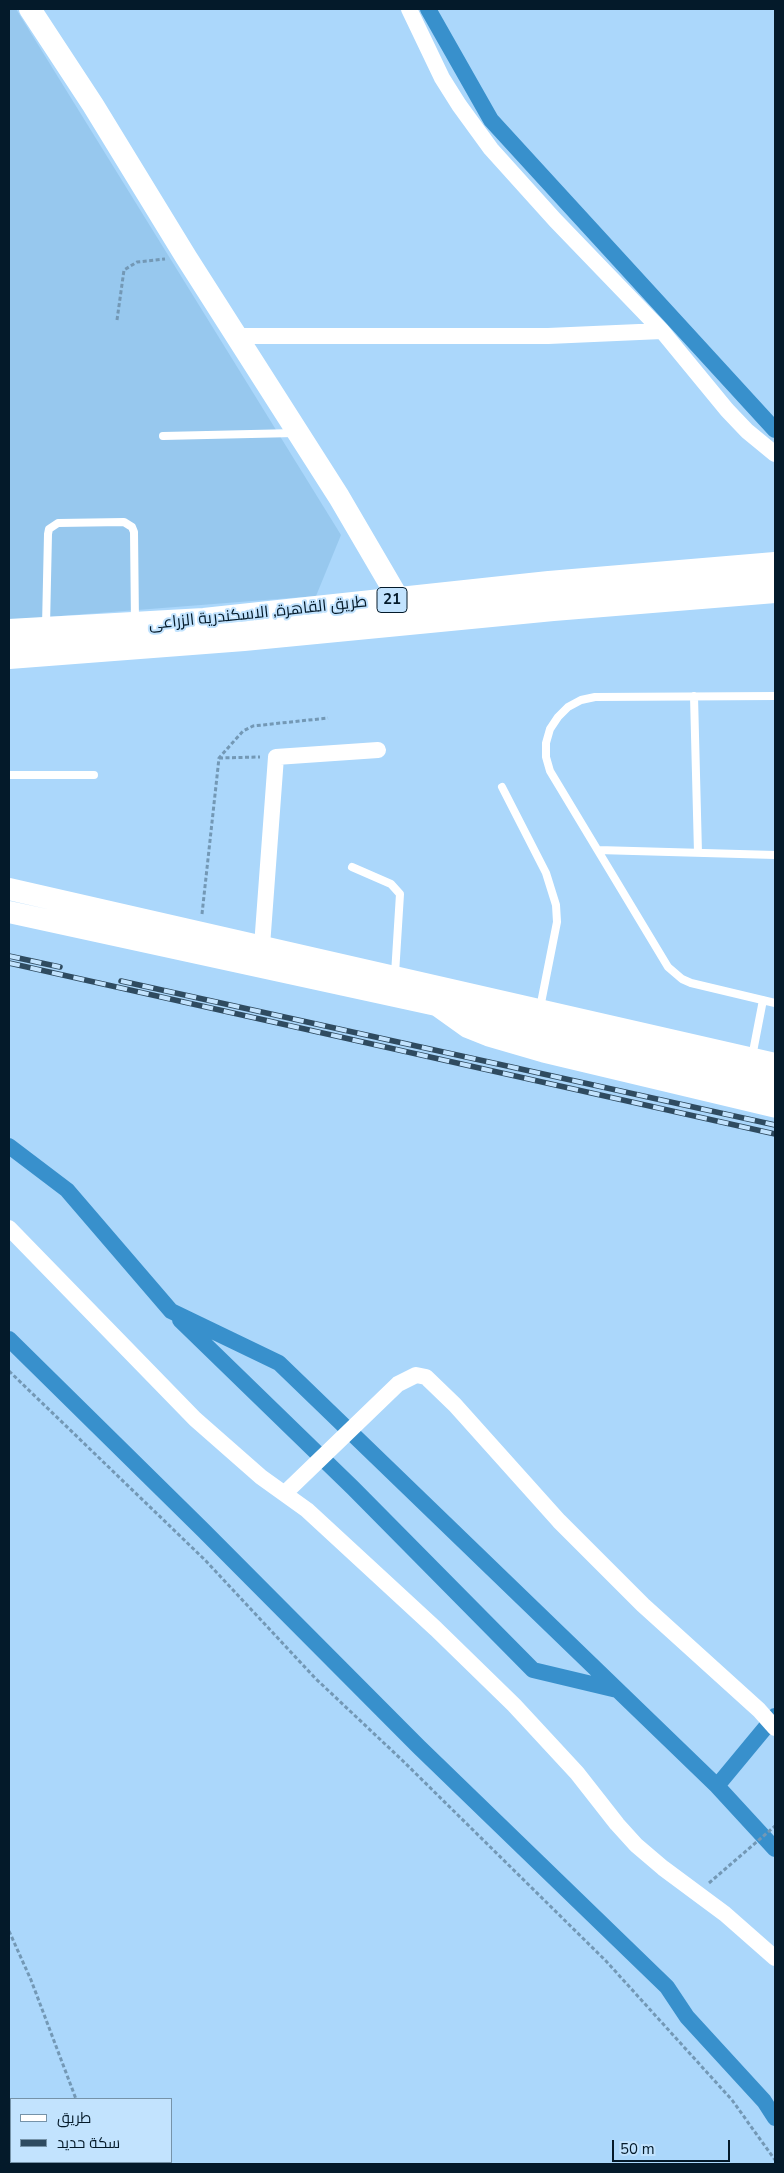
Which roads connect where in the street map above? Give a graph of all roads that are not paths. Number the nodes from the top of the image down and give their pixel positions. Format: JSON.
{"nodes":[{"id":1,"x":30,"y":9,"type":"edge"},
{"id":2,"x":408,"y":9,"type":"edge"},
{"id":3,"x":662,"y":331,"type":"junction"},
{"id":4,"x":236,"y":336,"type":"junction"},
{"id":5,"x":297,"y":433,"type":"junction"},
{"id":6,"x":163,"y":436,"type":"dead end"},
{"id":7,"x":775,"y":454,"type":"edge"},
{"id":8,"x":775,"y":565,"type":"edge"},
{"id":9,"x":775,"y":590,"type":"edge"},
{"id":10,"x":400,"y":599,"type":"junction"},
{"id":11,"x":412,"y":622,"type":"junction"},
{"id":12,"x":135,"y":626,"type":"junction"},
{"id":13,"x":46,"y":631,"type":"junction"},
{"id":14,"x":9,"y":632,"type":"edge"},
{"id":15,"x":9,"y":656,"type":"edge"},
{"id":16,"x":694,"y":696,"type":"junction"},
{"id":17,"x":775,"y":696,"type":"edge"},
{"id":18,"x":378,"y":750,"type":"dead end"},
{"id":19,"x":9,"y":775,"type":"edge"},
{"id":20,"x":94,"y":775,"type":"dead end"},
{"id":21,"x":502,"y":787,"type":"dead end"},
{"id":22,"x":598,"y":850,"type":"junction"},
{"id":23,"x":698,"y":853,"type":"junction"},
{"id":24,"x":775,"y":855,"type":"edge"},
{"id":25,"x":352,"y":867,"type":"dead end"},
{"id":26,"x":9,"y":889,"type":"edge"},
{"id":27,"x":9,"y":912,"type":"edge"},
{"id":28,"x":262,"y":946,"type":"junction"},
{"id":29,"x":395,"y":976,"type":"junction"},
{"id":30,"x":763,"y":1000,"type":"junction"},
{"id":31,"x":775,"y":1003,"type":"edge"},
{"id":32,"x":442,"y":1006,"type":"junction"},
{"id":33,"x":540,"y":1010,"type":"junction"},
{"id":34,"x":752,"y":1058,"type":"junction"},
{"id":35,"x":775,"y":1064,"type":"edge"},
{"id":36,"x":775,"y":1084,"type":"edge"},
{"id":37,"x":775,"y":1105,"type":"edge"},
{"id":38,"x":9,"y":1228,"type":"edge"},
{"id":39,"x":285,"y":1493,"type":"junction"},
{"id":40,"x":775,"y":1728,"type":"edge"},
{"id":41,"x":775,"y":1958,"type":"edge"}],
"edges":[{"from":1,"to":4,"type":"main road"},
{"from":2,"to":3,"type":"street"},
{"from":3,"to":4,"type":"street"},
{"from":3,"to":7,"type":"street"},
{"from":4,"to":5,"type":"main road"},
{"from":5,"to":6,"type":"lane"},
{"from":5,"to":10,"type":"main road"},
{"from":8,"to":10,"type":"highway","name":"طريق القاهرة, الاسكندرية الزراعى","number":"21"},
{"from":9,"to":11,"type":"highway","name":"طريق القاهرة, الاسكندرية الزراعى","number":"21"},
{"from":10,"to":11,"type":"main road"},
{"from":10,"to":12,"type":"highway","name":"طريق القاهرة, الاسكندرية الزراعى","number":"21"},
{"from":11,"to":15,"type":"highway","name":"طريق القاهرة, الاسكندرية الزراعى","number":"21"},
{"from":12,"to":13,"type":"highway","name":"طريق القاهرة, الاسكندرية الزراعى","number":"21"},
{"from":12,"to":13,"type":"lane"},
{"from":13,"to":14,"type":"highway","name":"طريق القاهرة, الاسكندرية الزراعى","number":"21"},
{"from":16,"to":17,"type":"lane"},
{"from":16,"to":22,"type":"lane"},
{"from":16,"to":23,"type":"lane"},
{"from":18,"to":28,"type":"street"},
{"from":19,"to":20,"type":"lane"},
{"from":21,"to":33,"type":"lane"},
{"from":22,"to":23,"type":"lane"},
{"from":22,"to":30,"type":"lane"},
{"from":23,"to":24,"type":"lane"},
{"from":25,"to":29,"type":"lane"},
{"from":26,"to":28,"type":"main road"},
{"from":27,"to":32,"type":"main road"},
{"from":28,"to":29,"type":"main road"},
{"from":29,"to":33,"type":"main road"},
{"from":30,"to":31,"type":"lane"},
{"from":30,"to":34,"type":"lane"},
{"from":32,"to":36,"type":"main road"},
{"from":32,"to":37,"type":"main road"},
{"from":33,"to":34,"type":"main road"},
{"from":34,"to":35,"type":"main road"},
{"from":38,"to":39,"type":"street"},
{"from":39,"to":40,"type":"street"},
{"from":39,"to":41,"type":"street"}]}
